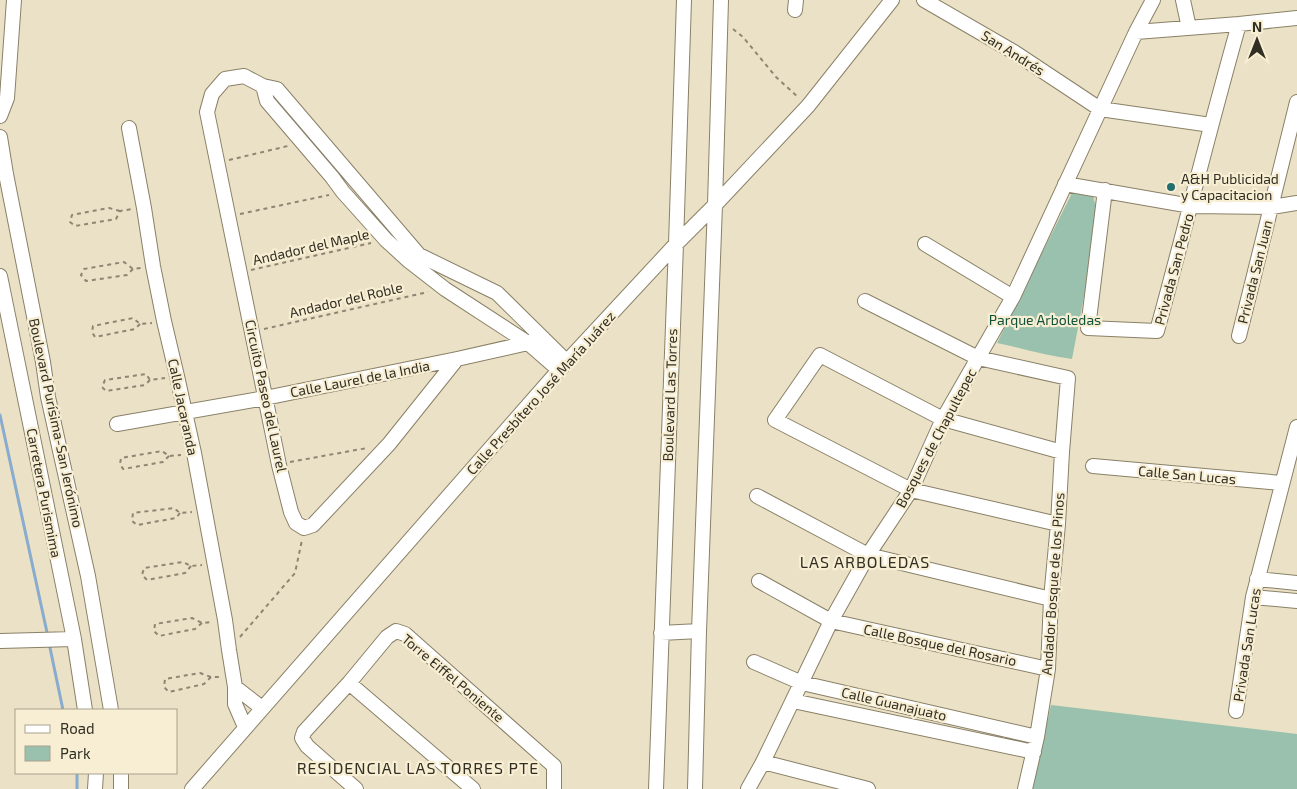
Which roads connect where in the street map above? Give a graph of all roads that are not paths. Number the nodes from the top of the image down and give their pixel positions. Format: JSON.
{"nodes":[{"id":1,"x":14,"y":0,"type":"edge"},
{"id":2,"x":684,"y":0,"type":"edge"},
{"id":3,"x":721,"y":0,"type":"edge"},
{"id":4,"x":892,"y":0,"type":"edge"},
{"id":5,"x":924,"y":0,"type":"edge"},
{"id":6,"x":1153,"y":0,"type":"edge"},
{"id":7,"x":1183,"y":0,"type":"edge"},
{"id":8,"x":1297,"y":18,"type":"edge"},
{"id":9,"x":1239,"y":24,"type":"junction"},
{"id":10,"x":1188,"y":28,"type":"junction"},
{"id":11,"x":1136,"y":32,"type":"junction"},
{"id":12,"x":263,"y":86,"type":"junction"},
{"id":13,"x":1297,"y":102,"type":"edge"},
{"id":14,"x":1100,"y":109,"type":"junction"},
{"id":15,"x":0,"y":116,"type":"edge"},
{"id":16,"x":1211,"y":125,"type":"junction"},
{"id":17,"x":129,"y":128,"type":"dead end"},
{"id":18,"x":0,"y":137,"type":"edge"},
{"id":19,"x":343,"y":166,"type":"junction"},
{"id":20,"x":332,"y":177,"type":"junction"},
{"id":21,"x":1065,"y":184,"type":"junction"},
{"id":22,"x":1105,"y":190,"type":"junction"},
{"id":23,"x":1297,"y":203,"type":"edge"},
{"id":24,"x":715,"y":205,"type":"junction"},
{"id":25,"x":1191,"y":206,"type":"junction"},
{"id":26,"x":1272,"y":207,"type":"junction"},
{"id":27,"x":676,"y":244,"type":"junction"},
{"id":28,"x":925,"y":244,"type":"dead end"},
{"id":29,"x":414,"y":258,"type":"junction"},
{"id":30,"x":0,"y":276,"type":"edge"},
{"id":31,"x":1013,"y":297,"type":"junction"},
{"id":32,"x":865,"y":300,"type":"dead end"},
{"id":33,"x":1238,"y":336,"type":"dead end"},
{"id":34,"x":543,"y":338,"type":"junction"},
{"id":35,"x":528,"y":342,"type":"junction"},
{"id":36,"x":978,"y":358,"type":"junction"},
{"id":37,"x":457,"y":359,"type":"junction"},
{"id":38,"x":563,"y":366,"type":"junction"},
{"id":39,"x":266,"y":398,"type":"junction"},
{"id":40,"x":185,"y":411,"type":"junction"},
{"id":41,"x":943,"y":419,"type":"junction"},
{"id":42,"x":117,"y":424,"type":"dead end"},
{"id":43,"x":1297,"y":427,"type":"edge"},
{"id":44,"x":1062,"y":452,"type":"junction"},
{"id":45,"x":1093,"y":466,"type":"dead end"},
{"id":46,"x":1282,"y":483,"type":"junction"},
{"id":47,"x":911,"y":490,"type":"junction"},
{"id":48,"x":757,"y":496,"type":"dead end"},
{"id":49,"x":1058,"y":524,"type":"junction"},
{"id":50,"x":868,"y":556,"type":"junction"},
{"id":51,"x":1257,"y":579,"type":"junction"},
{"id":52,"x":759,"y":581,"type":"dead end"},
{"id":53,"x":1297,"y":583,"type":"edge"},
{"id":54,"x":1253,"y":597,"type":"junction"},
{"id":55,"x":1051,"y":599,"type":"junction"},
{"id":56,"x":1297,"y":601,"type":"edge"},
{"id":57,"x":831,"y":621,"type":"junction"},
{"id":58,"x":699,"y":632,"type":"junction"},
{"id":59,"x":661,"y":633,"type":"junction"},
{"id":60,"x":74,"y":639,"type":"junction"},
{"id":61,"x":0,"y":641,"type":"edge"},
{"id":62,"x":754,"y":662,"type":"dead end"},
{"id":63,"x":1048,"y":668,"type":"junction"},
{"id":64,"x":234,"y":682,"type":"junction"},
{"id":65,"x":349,"y":683,"type":"junction"},
{"id":66,"x":802,"y":683,"type":"junction"},
{"id":67,"x":793,"y":701,"type":"junction"},
{"id":68,"x":262,"y":708,"type":"junction"},
{"id":69,"x":85,"y":709,"type":"edge"},
{"id":70,"x":111,"y":709,"type":"edge"},
{"id":71,"x":1236,"y":711,"type":"dead end"},
{"id":72,"x":245,"y":727,"type":"junction"},
{"id":73,"x":1037,"y":737,"type":"junction"},
{"id":74,"x":1034,"y":752,"type":"junction"},
{"id":75,"x":763,"y":762,"type":"junction"},
{"id":76,"x":96,"y":774,"type":"edge"},
{"id":77,"x":121,"y":774,"type":"edge"},
{"id":78,"x":95,"y":789,"type":"edge"},
{"id":79,"x":121,"y":789,"type":"edge"},
{"id":80,"x":192,"y":789,"type":"edge"},
{"id":81,"x":356,"y":789,"type":"edge"},
{"id":82,"x":473,"y":789,"type":"edge"},
{"id":83,"x":554,"y":789,"type":"edge"},
{"id":84,"x":656,"y":789,"type":"edge"},
{"id":85,"x":695,"y":789,"type":"edge"},
{"id":86,"x":748,"y":789,"type":"edge"},
{"id":87,"x":868,"y":789,"type":"edge"},
{"id":88,"x":1025,"y":789,"type":"edge"}],
"edges":[{"from":1,"to":15,"type":"street"},
{"from":2,"to":27,"type":"street","name":"Boulevard Las Torres"},
{"from":3,"to":24,"type":"street"},
{"from":4,"to":24,"type":"street","name":"Calle Presbítero José María Juárez"},
{"from":5,"to":14,"type":"street","name":"San Andrés"},
{"from":6,"to":11,"type":"street","name":"Bosques de Chapultepec"},
{"from":7,"to":10,"type":"street"},
{"from":8,"to":9,"type":"street"},
{"from":9,"to":10,"type":"street"},
{"from":9,"to":16,"type":"street","name":"Privada San Pedro"},
{"from":10,"to":11,"type":"street"},
{"from":11,"to":14,"type":"street","name":"Bosques de Chapultepec"},
{"from":12,"to":19,"type":"street","name":"Circuito Paseo del Laurel"},
{"from":12,"to":20,"type":"street","name":"Circuito Paseo del Laurel"},
{"from":12,"to":39,"type":"street","name":"Circuito Paseo del Laurel"},
{"from":13,"to":26,"type":"street","name":"Privada San Juan"},
{"from":14,"to":16,"type":"street"},
{"from":14,"to":21,"type":"street","name":"Bosques de Chapultepec"},
{"from":16,"to":25,"type":"street","name":"Privada San Pedro"},
{"from":17,"to":40,"type":"street","name":"Calle Jacaranda"},
{"from":18,"to":70,"type":"street","name":"Boulevard Purísima-San Jerónimo"},
{"from":19,"to":20,"type":"street"},
{"from":19,"to":29,"type":"street","name":"Circuito Paseo del Laurel"},
{"from":20,"to":29,"type":"street","name":"Circuito Paseo del Laurel"},
{"from":21,"to":22,"type":"street"},
{"from":21,"to":31,"type":"street","name":"Bosques de Chapultepec"},
{"from":22,"to":25,"type":"street"},
{"from":22,"to":25,"type":"street","name":"Privada San Pedro"},
{"from":23,"to":26,"type":"street"},
{"from":24,"to":27,"type":"street","name":"Calle Presbítero José María Juárez"},
{"from":24,"to":58,"type":"street"},
{"from":25,"to":26,"type":"street"},
{"from":26,"to":33,"type":"street","name":"Privada San Juan"},
{"from":27,"to":38,"type":"street","name":"Calle Presbítero José María Juárez"},
{"from":27,"to":59,"type":"street","name":"Boulevard Las Torres"},
{"from":28,"to":31,"type":"street"},
{"from":29,"to":34,"type":"street","name":"Circuito Paseo del Laurel"},
{"from":29,"to":35,"type":"street","name":"Circuito Paseo del Laurel"},
{"from":30,"to":60,"type":"street","name":"Carretera Purismima"},
{"from":31,"to":36,"type":"street","name":"Bosques de Chapultepec"},
{"from":32,"to":36,"type":"street"},
{"from":34,"to":35,"type":"street","name":"Calle Laurel de la India"},
{"from":34,"to":38,"type":"street","name":"Circuito Paseo del Laurel"},
{"from":35,"to":37,"type":"street","name":"Calle Laurel de la India"},
{"from":35,"to":38,"type":"street","name":"Circuito Paseo del Laurel"},
{"from":36,"to":41,"type":"street","name":"Bosques de Chapultepec"},
{"from":36,"to":44,"type":"street","name":"Andador Bosque de los Pinos"},
{"from":37,"to":39,"type":"street","name":"Calle Laurel de la India"},
{"from":37,"to":39,"type":"street","name":"Circuito Paseo del Laurel"},
{"from":38,"to":68,"type":"street","name":"Calle Presbítero José María Juárez"},
{"from":39,"to":40,"type":"street","name":"Calle Laurel de la India"},
{"from":40,"to":42,"type":"street","name":"Calle Laurel de la India"},
{"from":40,"to":64,"type":"street","name":"Calle Jacaranda"},
{"from":41,"to":44,"type":"street"},
{"from":41,"to":47,"type":"street","name":"Bosques de Chapultepec"},
{"from":41,"to":47,"type":"street"},
{"from":43,"to":46,"type":"street"},
{"from":44,"to":49,"type":"street","name":"Andador Bosque de los Pinos"},
{"from":45,"to":46,"type":"street","name":"Calle San Lucas"},
{"from":46,"to":51,"type":"street"},
{"from":47,"to":49,"type":"street"},
{"from":47,"to":50,"type":"street","name":"Bosques de Chapultepec"},
{"from":48,"to":50,"type":"street"},
{"from":49,"to":55,"type":"street","name":"Andador Bosque de los Pinos"},
{"from":50,"to":55,"type":"street"},
{"from":50,"to":57,"type":"street","name":"Bosques de Chapultepec"},
{"from":51,"to":53,"type":"street"},
{"from":51,"to":54,"type":"street","name":"Privada San Lucas"},
{"from":52,"to":57,"type":"street","name":"Calle Bosque del Rosario"},
{"from":54,"to":56,"type":"street"},
{"from":54,"to":71,"type":"street","name":"Privada San Lucas"},
{"from":55,"to":63,"type":"street","name":"Andador Bosque de los Pinos"},
{"from":57,"to":63,"type":"street","name":"Calle Bosque del Rosario"},
{"from":57,"to":66,"type":"street","name":"Bosques de Chapultepec"},
{"from":58,"to":59,"type":"street"},
{"from":58,"to":85,"type":"street"},
{"from":59,"to":84,"type":"street","name":"Boulevard Las Torres"},
{"from":60,"to":61,"type":"street"},
{"from":60,"to":69,"type":"street","name":"Carretera Purismima"},
{"from":62,"to":66,"type":"street","name":"Calle Guanajuato"},
{"from":63,"to":73,"type":"street","name":"Andador Bosque de los Pinos"},
{"from":64,"to":68,"type":"street"},
{"from":64,"to":72,"type":"street","name":"Calle Jacaranda"},
{"from":65,"to":81,"type":"street","name":"Torre Eiffel Poniente"},
{"from":65,"to":82,"type":"street"},
{"from":65,"to":83,"type":"street","name":"Torre Eiffel Poniente"},
{"from":66,"to":67,"type":"street","name":"Bosques de Chapultepec"},
{"from":66,"to":73,"type":"street","name":"Calle Guanajuato"},
{"from":67,"to":74,"type":"street"},
{"from":67,"to":75,"type":"street","name":"Bosques de Chapultepec"},
{"from":68,"to":72,"type":"street","name":"Calle Presbítero José María Juárez"},
{"from":72,"to":80,"type":"street","name":"Calle Presbítero José María Juárez"},
{"from":73,"to":74,"type":"street","name":"Andador Bosque de los Pinos"},
{"from":74,"to":88,"type":"street","name":"Andador Bosque de los Pinos"},
{"from":75,"to":86,"type":"street","name":"Bosques de Chapultepec"},
{"from":75,"to":87,"type":"street"},
{"from":76,"to":78,"type":"street"},
{"from":77,"to":79,"type":"street"}]}
